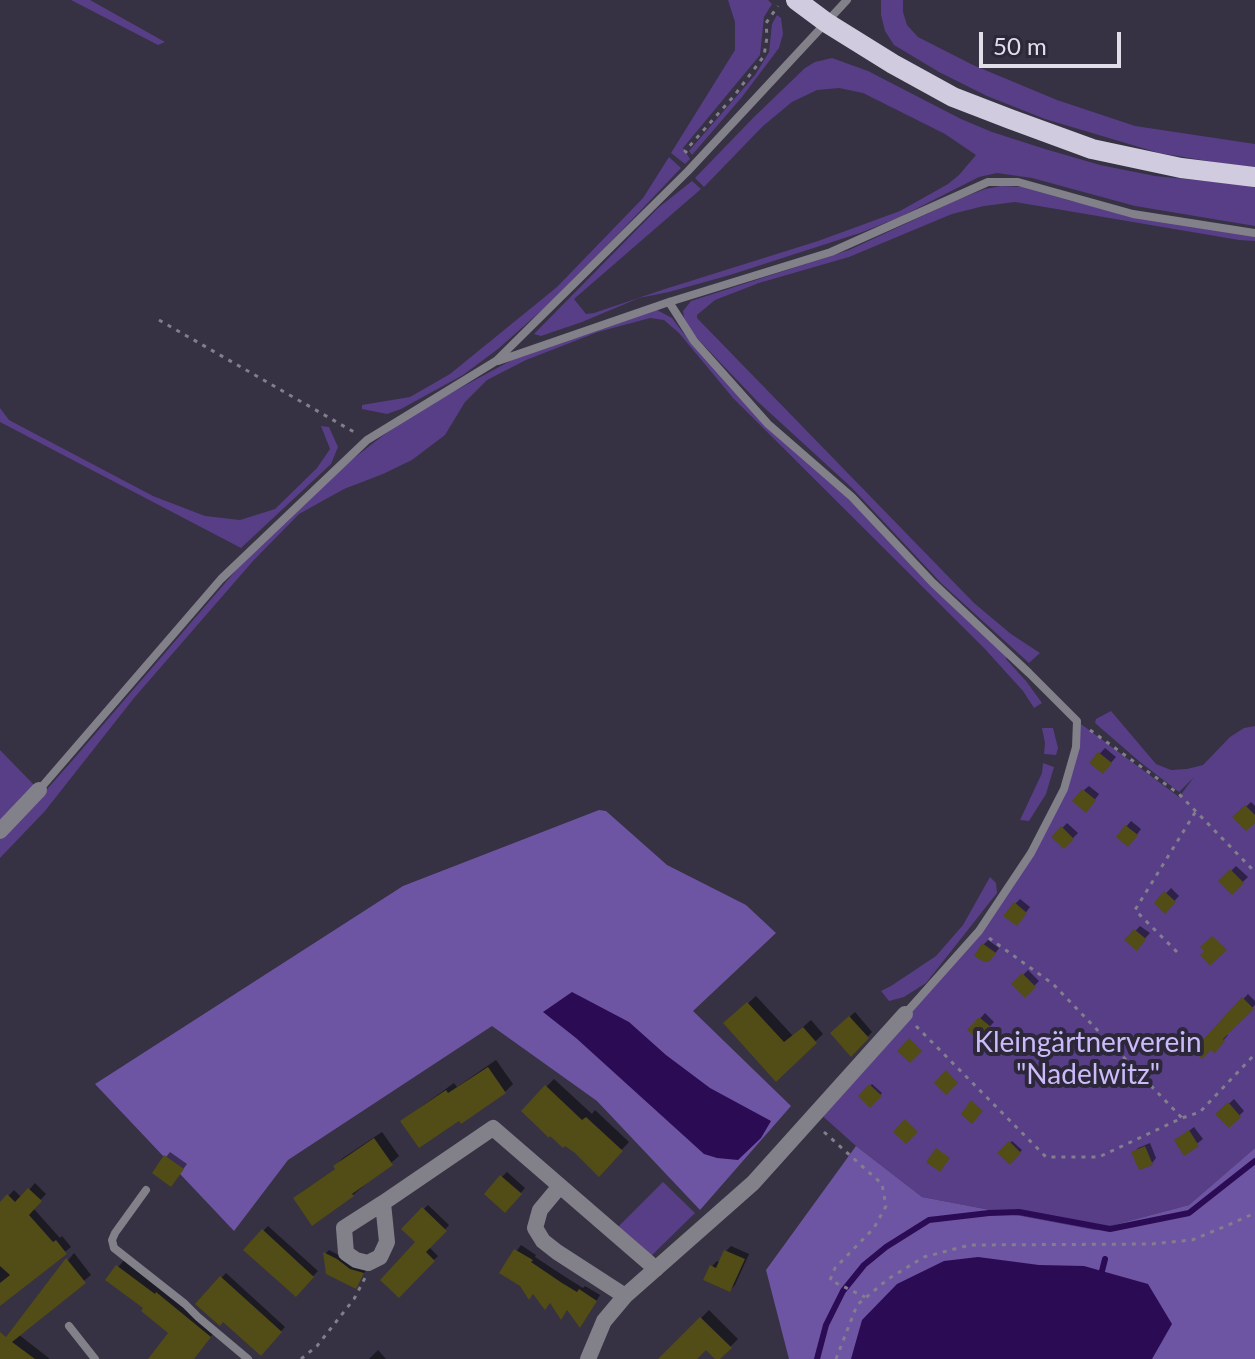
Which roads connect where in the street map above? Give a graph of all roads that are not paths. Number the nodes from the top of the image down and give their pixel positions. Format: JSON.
{"nodes":[{"id":1,"x":796,"y":0,"type":"edge"},
{"id":2,"x":847,"y":0,"type":"edge"},
{"id":3,"x":827,"y":23,"type":"junction"},
{"id":4,"x":1255,"y":177,"type":"edge"},
{"id":5,"x":1255,"y":233,"type":"edge"},
{"id":6,"x":669,"y":302,"type":"junction"},
{"id":7,"x":496,"y":361,"type":"junction"},
{"id":8,"x":39,"y":790,"type":"joint"},
{"id":9,"x":0,"y":831,"type":"edge"},
{"id":10,"x":905,"y":1014,"type":"joint"},
{"id":11,"x":560,"y":1186,"type":"junction"},
{"id":12,"x":146,"y":1190,"type":"dead end"},
{"id":13,"x":383,"y":1203,"type":"junction"},
{"id":14,"x":656,"y":1269,"type":"junction"},
{"id":15,"x":625,"y":1296,"type":"junction"},
{"id":16,"x":69,"y":1326,"type":"dead end"},
{"id":17,"x":95,"y":1359,"type":"edge"},
{"id":18,"x":248,"y":1359,"type":"edge"},
{"id":19,"x":588,"y":1359,"type":"edge"}],
"edges":[{"from":1,"to":3,"type":"main road"},
{"from":2,"to":3,"type":"lane"},
{"from":3,"to":4,"type":"main road"},
{"from":3,"to":7,"type":"lane"},
{"from":5,"to":6,"type":"lane"},
{"from":6,"to":7,"type":"lane"},
{"from":6,"to":10,"type":"lane"},
{"from":7,"to":8,"type":"lane"},
{"from":8,"to":9,"type":"street"},
{"from":10,"to":14,"type":"street"},
{"from":11,"to":13,"type":"street"},
{"from":11,"to":14,"type":"street"},
{"from":11,"to":15,"type":"street"},
{"from":12,"to":18,"type":"lane"},
{"from":13,"to":13,"type":"street"},
{"from":14,"to":15,"type":"street"},
{"from":15,"to":19,"type":"street"},
{"from":16,"to":17,"type":"lane"}]}
